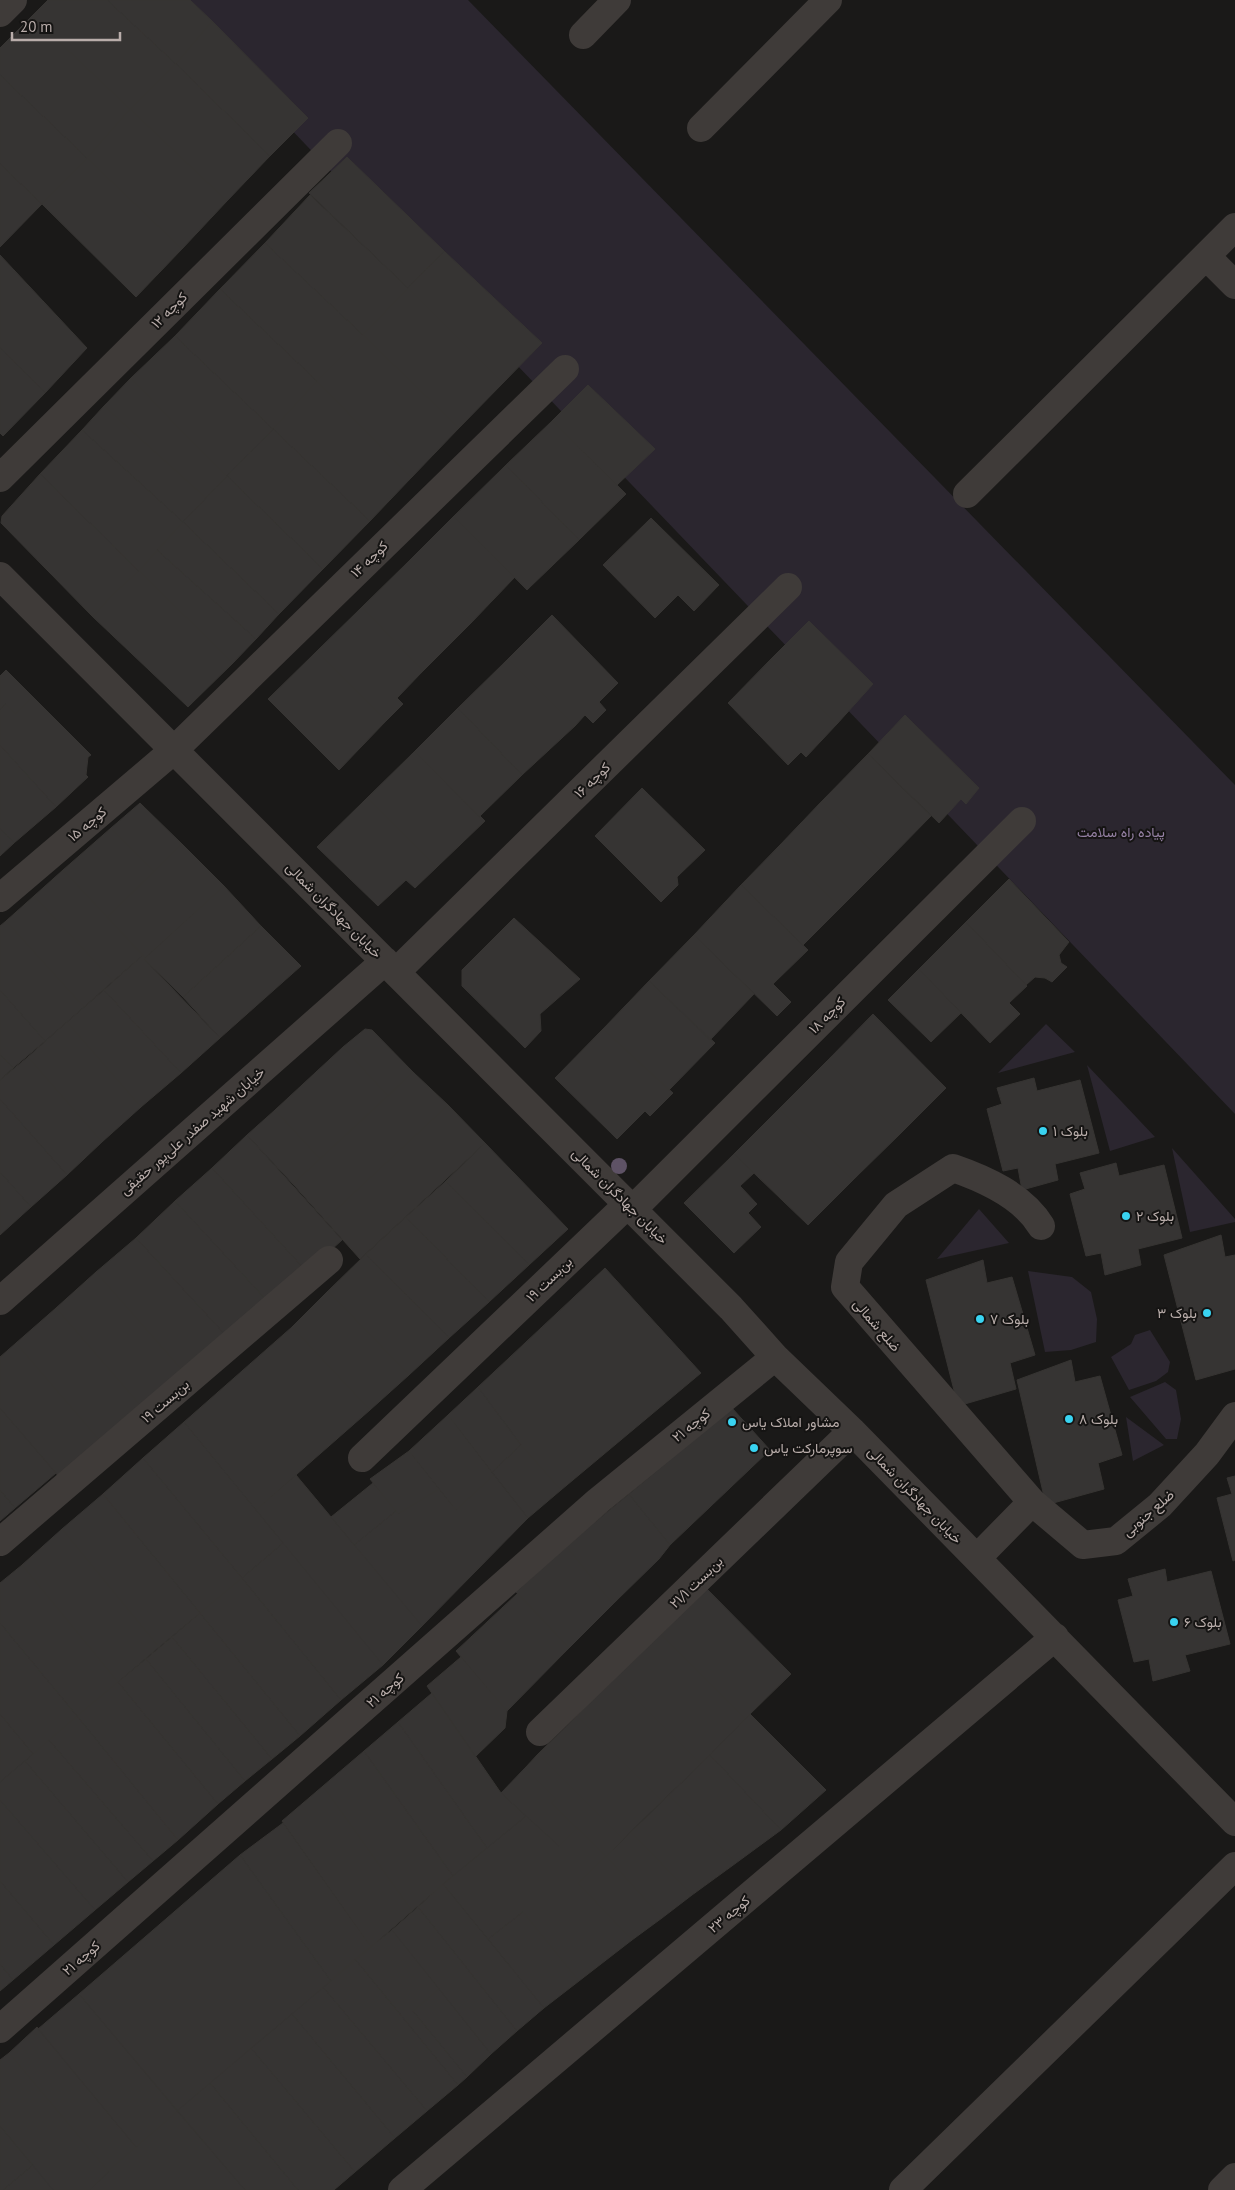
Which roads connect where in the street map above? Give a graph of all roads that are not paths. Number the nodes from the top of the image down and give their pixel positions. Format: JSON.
{"nodes":[{"id":1,"x":13,"y":0,"type":"edge"},
{"id":2,"x":617,"y":0,"type":"edge"},
{"id":3,"x":828,"y":0,"type":"edge"},
{"id":4,"x":0,"y":12,"type":"edge"},
{"id":5,"x":583,"y":35,"type":"dead end"},
{"id":6,"x":701,"y":128,"type":"dead end"},
{"id":7,"x":338,"y":143,"type":"dead end"},
{"id":8,"x":1235,"y":227,"type":"edge"},
{"id":9,"x":1206,"y":256,"type":"junction"},
{"id":10,"x":1235,"y":285,"type":"edge"},
{"id":11,"x":565,"y":369,"type":"dead end"},
{"id":12,"x":0,"y":478,"type":"edge"},
{"id":13,"x":967,"y":494,"type":"dead end"},
{"id":14,"x":0,"y":576,"type":"edge"},
{"id":15,"x":788,"y":587,"type":"dead end"},
{"id":16,"x":174,"y":750,"type":"junction"},
{"id":17,"x":1022,"y":822,"type":"dead end"},
{"id":18,"x":0,"y":898,"type":"edge"},
{"id":19,"x":390,"y":967,"type":"junction"},
{"id":20,"x":630,"y":1206,"type":"junction"},
{"id":21,"x":1041,"y":1226,"type":"dead end"},
{"id":22,"x":329,"y":1260,"type":"dead end"},
{"id":23,"x":0,"y":1301,"type":"edge"},
{"id":24,"x":775,"y":1357,"type":"junction"},
{"id":25,"x":1235,"y":1416,"type":"edge"},
{"id":26,"x":852,"y":1431,"type":"junction"},
{"id":27,"x":362,"y":1458,"type":"dead end"},
{"id":28,"x":1032,"y":1502,"type":"junction"},
{"id":29,"x":0,"y":1542,"type":"edge"},
{"id":30,"x":977,"y":1558,"type":"junction"},
{"id":31,"x":1055,"y":1637,"type":"junction"},
{"id":32,"x":540,"y":1732,"type":"dead end"},
{"id":33,"x":1235,"y":1822,"type":"edge"},
{"id":34,"x":1235,"y":1866,"type":"edge"},
{"id":35,"x":0,"y":2029,"type":"edge"},
{"id":36,"x":1235,"y":2177,"type":"edge"},
{"id":37,"x":402,"y":2190,"type":"edge"},
{"id":38,"x":903,"y":2190,"type":"edge"},
{"id":39,"x":1222,"y":2190,"type":"edge"}],
"edges":[{"from":1,"to":4,"type":"street"},
{"from":2,"to":5,"type":"street"},
{"from":3,"to":6,"type":"street"},
{"from":7,"to":12,"type":"street","name":"کوچه ۱۲"},
{"from":8,"to":9,"type":"street"},
{"from":9,"to":10,"type":"street"},
{"from":9,"to":13,"type":"street"},
{"from":11,"to":16,"type":"street","name":"کوچه ۱۴"},
{"from":14,"to":16,"type":"street","name":"خیابان جهادگران شمالی"},
{"from":15,"to":19,"type":"street","name":"کوچه ۱۶"},
{"from":16,"to":18,"type":"street","name":"کوچه ۱۵"},
{"from":16,"to":19,"type":"street","name":"خیابان جهادگران شمالی"},
{"from":17,"to":20,"type":"street","name":"کوچه ۱۸"},
{"from":19,"to":20,"type":"street","name":"خیابان جهادگران شمالی"},
{"from":19,"to":23,"type":"street","name":"خیابان شهید صفدر علی‌پور حقیقی"},
{"from":20,"to":24,"type":"street","name":"خیابان جهادگران شمالی"},
{"from":20,"to":27,"type":"street","name":"بن‌بست ۱۹"},
{"from":21,"to":28,"type":"street","name":"ضلع شمالی"},
{"from":22,"to":29,"type":"street","name":"بن‌بست ۱۹"},
{"from":24,"to":26,"type":"street","name":"خیابان جهادگران شمالی"},
{"from":24,"to":35,"type":"street","name":"کوچه ۲۱"},
{"from":25,"to":28,"type":"street","name":"ضلع جنوبی"},
{"from":26,"to":30,"type":"street","name":"خیابان جهادگران شمالی"},
{"from":26,"to":32,"type":"street","name":"بن‌بست ۲۱/۱"},
{"from":28,"to":30,"type":"street"},
{"from":30,"to":31,"type":"street","name":"خیابان جهادگران شمالی"},
{"from":31,"to":33,"type":"street","name":"خیابان جهادگران شمالی"},
{"from":31,"to":37,"type":"street","name":"کوچه ۲۳"},
{"from":34,"to":38,"type":"street"},
{"from":36,"to":39,"type":"street"}]}
